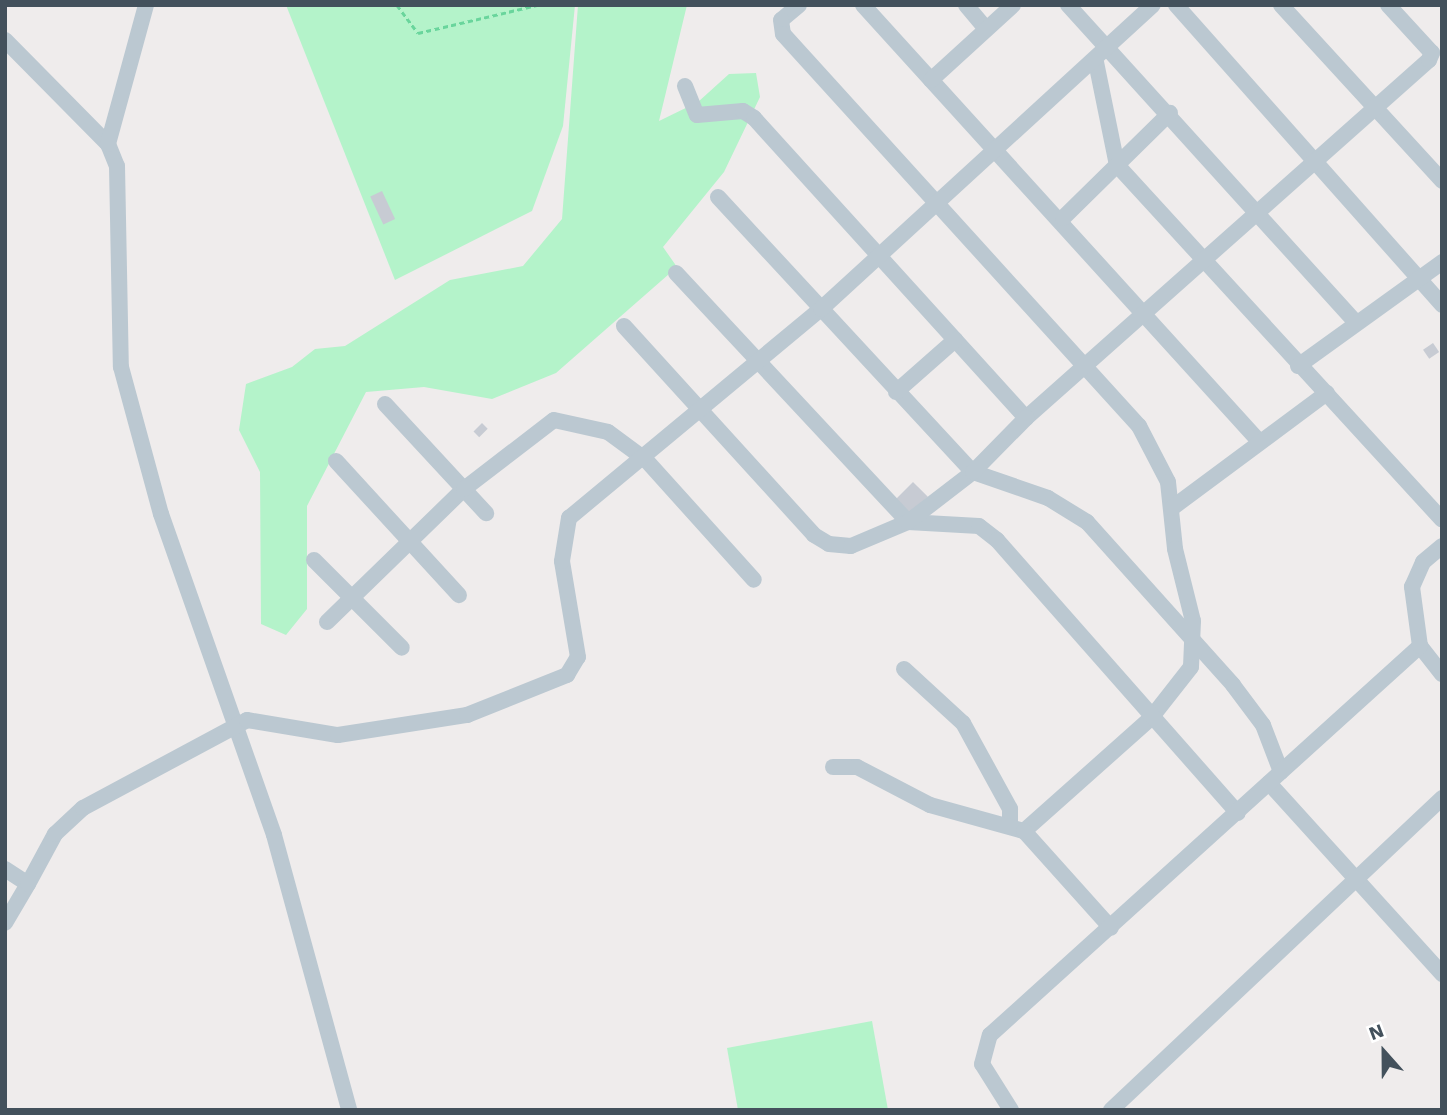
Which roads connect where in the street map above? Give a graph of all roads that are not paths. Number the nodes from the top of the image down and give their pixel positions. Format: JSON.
{"nodes":[{"id":1,"x":146,"y":5,"type":"edge"},
{"id":2,"x":799,"y":5,"type":"edge"},
{"id":3,"x":863,"y":5,"type":"edge"},
{"id":4,"x":965,"y":5,"type":"edge"},
{"id":5,"x":1013,"y":5,"type":"edge"},
{"id":6,"x":1068,"y":5,"type":"edge"},
{"id":7,"x":1153,"y":5,"type":"edge"},
{"id":8,"x":1176,"y":5,"type":"edge"},
{"id":9,"x":1281,"y":5,"type":"edge"},
{"id":10,"x":1388,"y":5,"type":"edge"},
{"id":11,"x":986,"y":29,"type":"junction"},
{"id":12,"x":5,"y":40,"type":"edge"},
{"id":13,"x":1109,"y":48,"type":"junction"},
{"id":14,"x":1096,"y":62,"type":"junction"},
{"id":15,"x":931,"y":80,"type":"junction"},
{"id":16,"x":684,"y":86,"type":"dead end"},
{"id":17,"x":1373,"y":106,"type":"junction"},
{"id":18,"x":1170,"y":113,"type":"junction"},
{"id":19,"x":108,"y":144,"type":"junction"},
{"id":20,"x":996,"y":147,"type":"junction"},
{"id":21,"x":1315,"y":158,"type":"junction"},
{"id":22,"x":1116,"y":165,"type":"junction"},
{"id":23,"x":1442,"y":181,"type":"edge"},
{"id":24,"x":718,"y":197,"type":"dead end"},
{"id":25,"x":936,"y":203,"type":"junction"},
{"id":26,"x":1259,"y":211,"type":"junction"},
{"id":27,"x":1063,"y":218,"type":"junction"},
{"id":28,"x":879,"y":255,"type":"junction"},
{"id":29,"x":1203,"y":261,"type":"junction"},
{"id":30,"x":1442,"y":262,"type":"edge"},
{"id":31,"x":676,"y":273,"type":"dead end"},
{"id":32,"x":1417,"y":278,"type":"junction"},
{"id":33,"x":1442,"y":305,"type":"edge"},
{"id":34,"x":821,"y":309,"type":"junction"},
{"id":35,"x":1145,"y":314,"type":"junction"},
{"id":36,"x":1355,"y":321,"type":"junction"},
{"id":37,"x":624,"y":326,"type":"dead end"},
{"id":38,"x":955,"y":340,"type":"junction"},
{"id":39,"x":760,"y":362,"type":"junction"},
{"id":40,"x":1086,"y":366,"type":"junction"},
{"id":41,"x":1298,"y":366,"type":"junction"},
{"id":42,"x":896,"y":392,"type":"junction"},
{"id":43,"x":1327,"y":393,"type":"junction"},
{"id":44,"x":385,"y":404,"type":"dead end"},
{"id":45,"x":700,"y":411,"type":"junction"},
{"id":46,"x":1026,"y":418,"type":"junction"},
{"id":47,"x":1258,"y":439,"type":"junction"},
{"id":48,"x":646,"y":460,"type":"junction"},
{"id":49,"x":336,"y":461,"type":"dead end"},
{"id":50,"x":973,"y":472,"type":"junction"},
{"id":51,"x":464,"y":489,"type":"junction"},
{"id":52,"x":1172,"y":508,"type":"junction"},
{"id":53,"x":486,"y":513,"type":"dead end"},
{"id":54,"x":1442,"y":520,"type":"edge"},
{"id":55,"x":908,"y":522,"type":"junction"},
{"id":56,"x":408,"y":542,"type":"junction"},
{"id":57,"x":1442,"y":546,"type":"edge"},
{"id":58,"x":314,"y":560,"type":"dead end"},
{"id":59,"x":754,"y":580,"type":"dead end"},
{"id":60,"x":459,"y":595,"type":"dead end"},
{"id":61,"x":352,"y":596,"type":"junction"},
{"id":62,"x":327,"y":622,"type":"dead end"},
{"id":63,"x":1194,"y":644,"type":"junction"},
{"id":64,"x":1420,"y":646,"type":"junction"},
{"id":65,"x":402,"y":648,"type":"dead end"},
{"id":66,"x":904,"y":668,"type":"dead end"},
{"id":67,"x":1442,"y":674,"type":"edge"},
{"id":68,"x":1151,"y":718,"type":"junction"},
{"id":69,"x":237,"y":726,"type":"junction"},
{"id":70,"x":833,"y":767,"type":"dead end"},
{"id":71,"x":1275,"y":778,"type":"junction"},
{"id":72,"x":1442,"y":798,"type":"edge"},
{"id":73,"x":1237,"y":813,"type":"junction"},
{"id":74,"x":1017,"y":827,"type":"junction"},
{"id":75,"x":5,"y":869,"type":"edge"},
{"id":76,"x":1354,"y":876,"type":"junction"},
{"id":77,"x":28,"y":884,"type":"junction"},
{"id":78,"x":5,"y":923,"type":"edge"},
{"id":79,"x":1111,"y":928,"type":"junction"},
{"id":80,"x":1442,"y":974,"type":"edge"},
{"id":81,"x":349,"y":1110,"type":"edge"},
{"id":82,"x":1010,"y":1110,"type":"edge"},
{"id":83,"x":1111,"y":1110,"type":"edge"}],
"edges":[{"from":1,"to":19,"type":"street"},
{"from":2,"to":25,"type":"street"},
{"from":3,"to":15,"type":"street"},
{"from":4,"to":11,"type":"street"},
{"from":5,"to":11,"type":"street"},
{"from":6,"to":13,"type":"street"},
{"from":7,"to":13,"type":"street"},
{"from":8,"to":21,"type":"street"},
{"from":9,"to":17,"type":"street"},
{"from":10,"to":17,"type":"street"},
{"from":11,"to":15,"type":"street"},
{"from":12,"to":19,"type":"street"},
{"from":13,"to":14,"type":"street"},
{"from":13,"to":18,"type":"street"},
{"from":14,"to":20,"type":"street"},
{"from":14,"to":22,"type":"street"},
{"from":15,"to":20,"type":"street"},
{"from":16,"to":28,"type":"street"},
{"from":17,"to":21,"type":"street"},
{"from":17,"to":23,"type":"street"},
{"from":18,"to":22,"type":"street"},
{"from":18,"to":26,"type":"street"},
{"from":19,"to":69,"type":"street"},
{"from":20,"to":25,"type":"street"},
{"from":20,"to":27,"type":"street"},
{"from":21,"to":26,"type":"street"},
{"from":21,"to":32,"type":"street"},
{"from":22,"to":27,"type":"street"},
{"from":22,"to":29,"type":"street"},
{"from":24,"to":34,"type":"street"},
{"from":25,"to":28,"type":"street"},
{"from":25,"to":40,"type":"street"},
{"from":26,"to":29,"type":"street"},
{"from":26,"to":36,"type":"street"},
{"from":27,"to":35,"type":"street"},
{"from":28,"to":34,"type":"street"},
{"from":28,"to":38,"type":"street"},
{"from":29,"to":35,"type":"street"},
{"from":29,"to":41,"type":"street"},
{"from":30,"to":32,"type":"street"},
{"from":31,"to":39,"type":"street"},
{"from":32,"to":33,"type":"street"},
{"from":32,"to":36,"type":"street"},
{"from":34,"to":39,"type":"street"},
{"from":34,"to":42,"type":"street"},
{"from":35,"to":40,"type":"street"},
{"from":35,"to":47,"type":"street"},
{"from":36,"to":41,"type":"street"},
{"from":37,"to":45,"type":"street"},
{"from":38,"to":42,"type":"street"},
{"from":38,"to":46,"type":"street"},
{"from":39,"to":45,"type":"street"},
{"from":39,"to":55,"type":"street"},
{"from":40,"to":46,"type":"street"},
{"from":40,"to":52,"type":"street"},
{"from":41,"to":43,"type":"street"},
{"from":42,"to":50,"type":"street"},
{"from":43,"to":47,"type":"street"},
{"from":43,"to":54,"type":"street"},
{"from":44,"to":51,"type":"street"},
{"from":45,"to":48,"type":"street"},
{"from":45,"to":55,"type":"street"},
{"from":46,"to":50,"type":"street"},
{"from":47,"to":52,"type":"street"},
{"from":48,"to":51,"type":"street"},
{"from":48,"to":59,"type":"street"},
{"from":48,"to":69,"type":"street"},
{"from":49,"to":56,"type":"street"},
{"from":50,"to":55,"type":"street"},
{"from":50,"to":63,"type":"street"},
{"from":51,"to":53,"type":"street"},
{"from":51,"to":56,"type":"street"},
{"from":52,"to":63,"type":"street"},
{"from":55,"to":68,"type":"street"},
{"from":56,"to":60,"type":"street"},
{"from":56,"to":61,"type":"street"},
{"from":57,"to":64,"type":"street"},
{"from":58,"to":61,"type":"street"},
{"from":61,"to":62,"type":"street"},
{"from":61,"to":65,"type":"street"},
{"from":63,"to":68,"type":"street"},
{"from":63,"to":71,"type":"street"},
{"from":64,"to":67,"type":"street"},
{"from":64,"to":71,"type":"street"},
{"from":66,"to":74,"type":"street"},
{"from":68,"to":73,"type":"street"},
{"from":68,"to":74,"type":"street"},
{"from":69,"to":77,"type":"street"},
{"from":69,"to":81,"type":"street"},
{"from":70,"to":74,"type":"street"},
{"from":71,"to":73,"type":"street"},
{"from":71,"to":76,"type":"street"},
{"from":72,"to":76,"type":"street"},
{"from":73,"to":79,"type":"street"},
{"from":74,"to":79,"type":"street"},
{"from":75,"to":77,"type":"street"},
{"from":76,"to":80,"type":"street"},
{"from":76,"to":83,"type":"street"},
{"from":77,"to":78,"type":"street"},
{"from":79,"to":82,"type":"street"}]}
